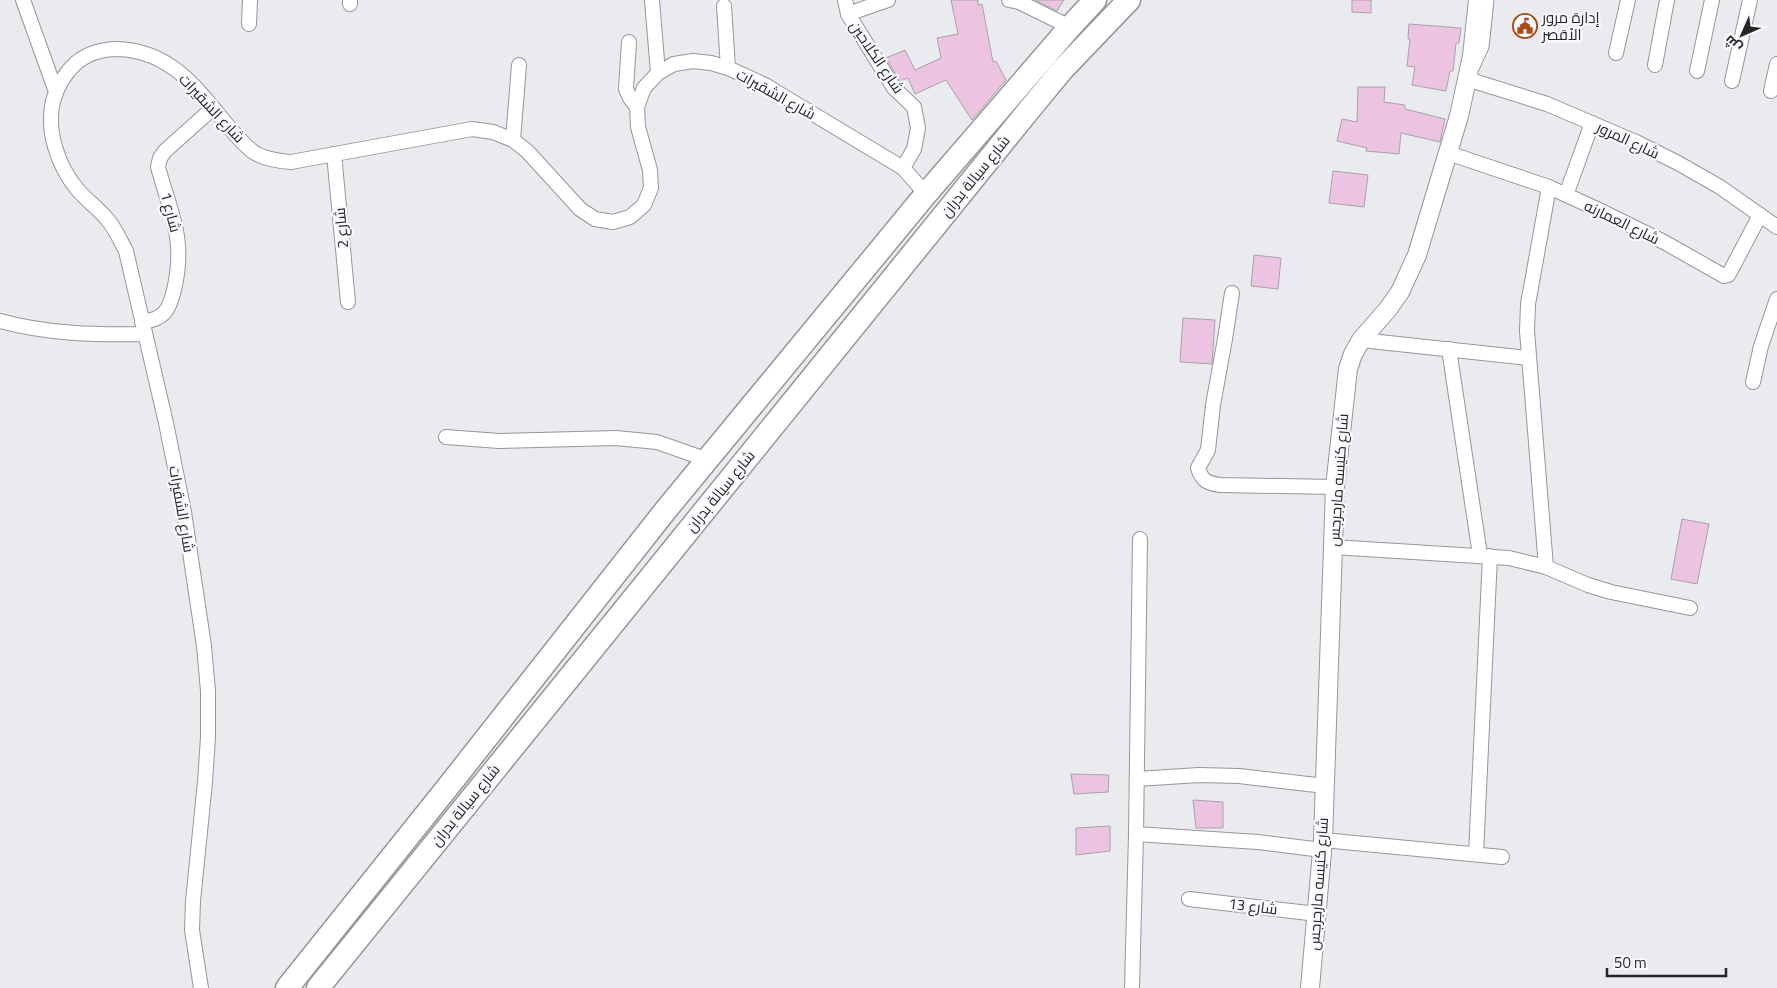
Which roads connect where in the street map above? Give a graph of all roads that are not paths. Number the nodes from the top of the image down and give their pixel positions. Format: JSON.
{"nodes":[{"id":1,"x":23,"y":0,"type":"edge"},
{"id":2,"x":250,"y":0,"type":"edge"},
{"id":3,"x":652,"y":0,"type":"edge"},
{"id":4,"x":845,"y":0,"type":"edge"},
{"id":5,"x":888,"y":0,"type":"edge"},
{"id":6,"x":1009,"y":0,"type":"edge"},
{"id":7,"x":1129,"y":0,"type":"edge"},
{"id":8,"x":1478,"y":0,"type":"edge"},
{"id":9,"x":1490,"y":0,"type":"edge"},
{"id":10,"x":1628,"y":0,"type":"edge"},
{"id":11,"x":1668,"y":0,"type":"edge"},
{"id":12,"x":1712,"y":0,"type":"edge"},
{"id":13,"x":1750,"y":0,"type":"edge"},
{"id":14,"x":1091,"y":2,"type":"edge"},
{"id":15,"x":724,"y":6,"type":"dead end"},
{"id":16,"x":848,"y":14,"type":"junction"},
{"id":17,"x":249,"y":24,"type":"dead end"},
{"id":18,"x":1070,"y":27,"type":"junction"},
{"id":19,"x":628,"y":42,"type":"dead end"},
{"id":20,"x":1616,"y":53,"type":"dead end"},
{"id":21,"x":1777,"y":64,"type":"edge"},
{"id":22,"x":519,"y":65,"type":"dead end"},
{"id":23,"x":1655,"y":65,"type":"dead end"},
{"id":24,"x":728,"y":68,"type":"junction"},
{"id":25,"x":1697,"y":72,"type":"dead end"},
{"id":26,"x":658,"y":73,"type":"junction"},
{"id":27,"x":1467,"y":79,"type":"junction"},
{"id":28,"x":1732,"y":81,"type":"dead end"},
{"id":29,"x":1771,"y":91,"type":"dead end"},
{"id":30,"x":56,"y":92,"type":"junction"},
{"id":31,"x":637,"y":107,"type":"junction"},
{"id":32,"x":213,"y":108,"type":"junction"},
{"id":33,"x":1592,"y":123,"type":"junction"},
{"id":34,"x":513,"y":140,"type":"junction"},
{"id":35,"x":1448,"y":153,"type":"junction"},
{"id":36,"x":334,"y":154,"type":"junction"},
{"id":37,"x":903,"y":168,"type":"junction"},
{"id":38,"x":1549,"y":187,"type":"junction"},
{"id":39,"x":926,"y":194,"type":"junction"},
{"id":40,"x":1566,"y":195,"type":"junction"},
{"id":41,"x":1760,"y":215,"type":"junction"},
{"id":42,"x":1777,"y":227,"type":"edge"},
{"id":43,"x":1232,"y":293,"type":"dead end"},
{"id":44,"x":1777,"y":299,"type":"edge"},
{"id":45,"x":348,"y":302,"type":"dead end"},
{"id":46,"x":0,"y":321,"type":"edge"},
{"id":47,"x":143,"y":328,"type":"junction"},
{"id":48,"x":1361,"y":340,"type":"junction"},
{"id":49,"x":1449,"y":349,"type":"junction"},
{"id":50,"x":1529,"y":358,"type":"junction"},
{"id":51,"x":1753,"y":382,"type":"dead end"},
{"id":52,"x":446,"y":437,"type":"dead end"},
{"id":53,"x":708,"y":460,"type":"junction"},
{"id":54,"x":1336,"y":487,"type":"junction"},
{"id":55,"x":665,"y":511,"type":"junction"},
{"id":56,"x":693,"y":523,"type":"junction"},
{"id":57,"x":1140,"y":539,"type":"dead end"},
{"id":58,"x":1333,"y":547,"type":"junction"},
{"id":59,"x":1485,"y":556,"type":"junction"},
{"id":60,"x":1546,"y":567,"type":"junction"},
{"id":61,"x":1690,"y":608,"type":"dead end"},
{"id":62,"x":1137,"y":779,"type":"junction"},
{"id":63,"x":1325,"y":786,"type":"junction"},
{"id":64,"x":1136,"y":834,"type":"junction"},
{"id":65,"x":1322,"y":845,"type":"junction"},
{"id":66,"x":1476,"y":854,"type":"junction"},
{"id":67,"x":1502,"y":856,"type":"dead end"},
{"id":68,"x":1189,"y":899,"type":"dead end"},
{"id":69,"x":1317,"y":914,"type":"junction"},
{"id":70,"x":201,"y":988,"type":"edge"},
{"id":71,"x":287,"y":988,"type":"edge"},
{"id":72,"x":318,"y":988,"type":"edge"},
{"id":73,"x":1132,"y":988,"type":"edge"},
{"id":74,"x":1310,"y":988,"type":"edge"}],
"edges":[{"from":1,"to":30,"type":"street"},
{"from":2,"to":17,"type":"street"},
{"from":3,"to":26,"type":"street"},
{"from":4,"to":16,"type":"street","name":"شارع الكلاحين"},
{"from":5,"to":16,"type":"street"},
{"from":6,"to":18,"type":"street"},
{"from":7,"to":56,"type":"main road","name":"شارع سيالة بدران"},
{"from":8,"to":27,"type":"street","name":"شارع كنيسه مارجرجس"},
{"from":9,"to":27,"type":"lane"},
{"from":10,"to":20,"type":"street"},
{"from":11,"to":23,"type":"street"},
{"from":12,"to":25,"type":"street"},
{"from":13,"to":28,"type":"street"},
{"from":14,"to":18,"type":"main road","name":"شارع سيالة بدران"},
{"from":15,"to":24,"type":"street"},
{"from":16,"to":37,"type":"street","name":"شارع الكلاحين"},
{"from":18,"to":39,"type":"main road","name":"شارع سيالة بدران"},
{"from":19,"to":31,"type":"street"},
{"from":21,"to":29,"type":"street"},
{"from":22,"to":34,"type":"street"},
{"from":24,"to":26,"type":"street","name":"شارع الشقيرات"},
{"from":24,"to":37,"type":"street","name":"شارع الشقيرات"},
{"from":26,"to":31,"type":"street","name":"شارع الشقيرات"},
{"from":27,"to":33,"type":"street","name":"شارع المرور"},
{"from":27,"to":35,"type":"street","name":"شارع كنيسه مارجرجس"},
{"from":30,"to":32,"type":"street","name":"شارع الشقيرات"},
{"from":30,"to":47,"type":"street","name":"شارع الشقيرات"},
{"from":31,"to":34,"type":"street","name":"شارع الشقيرات"},
{"from":32,"to":36,"type":"street","name":"شارع الشقيرات"},
{"from":32,"to":47,"type":"street","name":"شارع 1"},
{"from":33,"to":40,"type":"street"},
{"from":33,"to":41,"type":"street","name":"شارع المرور"},
{"from":34,"to":36,"type":"street","name":"شارع الشقيرات"},
{"from":35,"to":38,"type":"street","name":"شارع العمارنه"},
{"from":35,"to":48,"type":"street","name":"شارع كنيسه مارجرجس"},
{"from":36,"to":45,"type":"street","name":"شارع 2"},
{"from":37,"to":39,"type":"street","name":"شارع الشقيرات"},
{"from":38,"to":40,"type":"street","name":"شارع العمارنه"},
{"from":38,"to":50,"type":"street"},
{"from":39,"to":53,"type":"main road","name":"شارع سيالة بدران"},
{"from":40,"to":41,"type":"street","name":"شارع العمارنه"},
{"from":41,"to":42,"type":"street","name":"شارع المرور"},
{"from":43,"to":54,"type":"street"},
{"from":44,"to":51,"type":"street"},
{"from":46,"to":47,"type":"street"},
{"from":47,"to":70,"type":"street","name":"شارع الشقيرات"},
{"from":48,"to":49,"type":"street"},
{"from":48,"to":54,"type":"street","name":"شارع كنيسه مارجرجس"},
{"from":49,"to":50,"type":"street"},
{"from":49,"to":59,"type":"street"},
{"from":50,"to":60,"type":"street"},
{"from":52,"to":53,"type":"street"},
{"from":53,"to":55,"type":"main road","name":"شارع سيالة بدران"},
{"from":54,"to":58,"type":"street","name":"شارع كنيسه مارجرجس"},
{"from":55,"to":56,"type":"main road"},
{"from":55,"to":71,"type":"main road","name":"شارع سيالة بدران"},
{"from":56,"to":72,"type":"main road","name":"شارع سيالة بدران"},
{"from":57,"to":62,"type":"street"},
{"from":58,"to":59,"type":"street"},
{"from":58,"to":63,"type":"street","name":"شارع كنيسه مارجرجس"},
{"from":59,"to":60,"type":"street"},
{"from":59,"to":66,"type":"street"},
{"from":60,"to":61,"type":"street"},
{"from":62,"to":63,"type":"street"},
{"from":62,"to":64,"type":"street"},
{"from":63,"to":65,"type":"street","name":"شارع كنيسه مارجرجس"},
{"from":64,"to":65,"type":"street"},
{"from":64,"to":73,"type":"street"},
{"from":65,"to":66,"type":"street"},
{"from":65,"to":69,"type":"street","name":"شارع كنيسه مارجرجس"},
{"from":66,"to":67,"type":"street"},
{"from":68,"to":69,"type":"street","name":"شارع 13"},
{"from":69,"to":74,"type":"street","name":"شارع كنيسه مارجرجس"}]}
